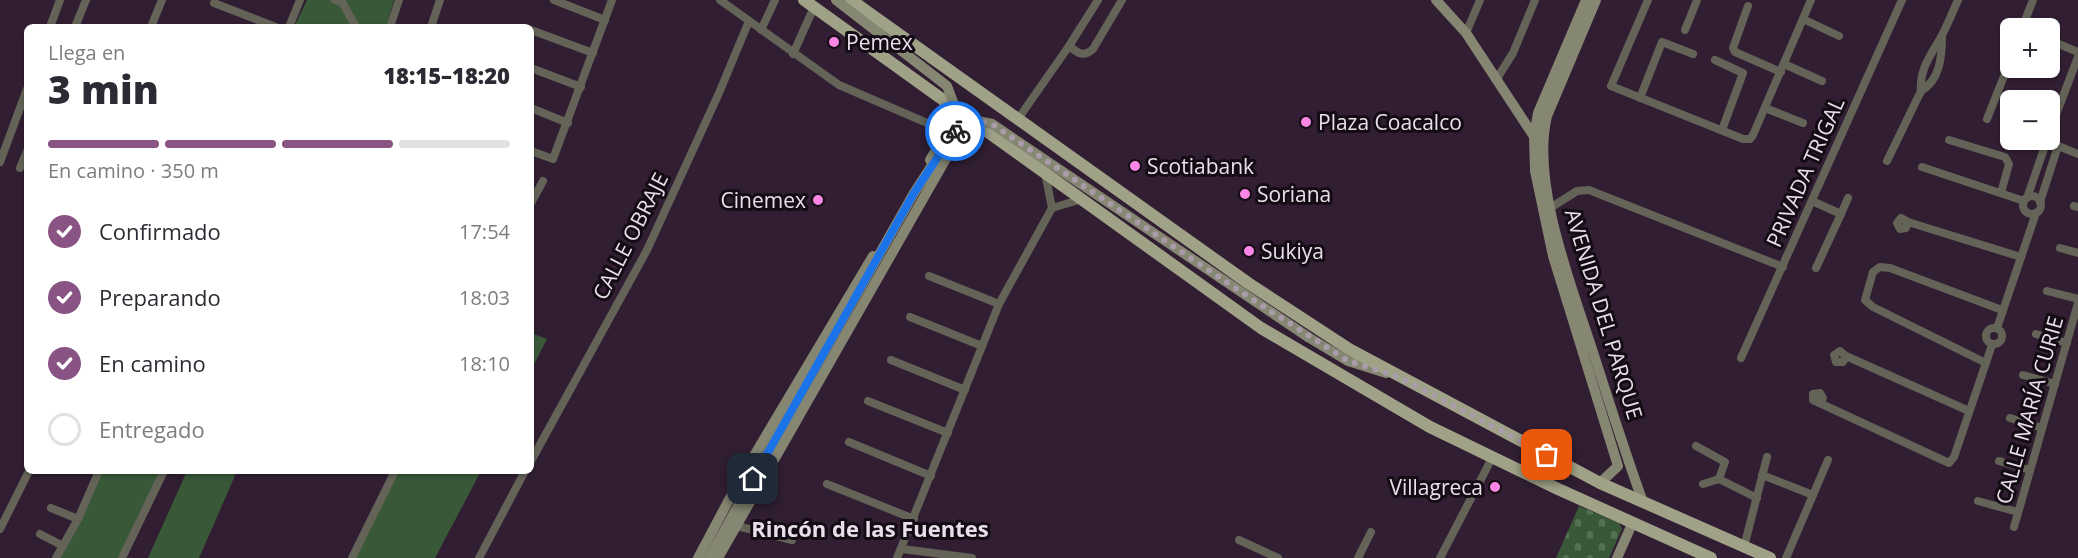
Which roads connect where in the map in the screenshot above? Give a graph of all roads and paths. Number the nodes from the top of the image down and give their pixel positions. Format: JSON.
{"nodes":[{"id":1,"x":60,"y":0,"type":"edge"},
{"id":2,"x":86,"y":0,"type":"edge"},
{"id":3,"x":162,"y":0,"type":"edge"},
{"id":4,"x":300,"y":0,"type":"edge"},
{"id":5,"x":335,"y":0,"type":"edge"},
{"id":6,"x":399,"y":0,"type":"edge"},
{"id":7,"x":440,"y":0,"type":"edge"},
{"id":8,"x":554,"y":0,"type":"edge"},
{"id":9,"x":612,"y":0,"type":"edge"},
{"id":10,"x":720,"y":0,"type":"edge"},
{"id":11,"x":775,"y":0,"type":"edge"},
{"id":12,"x":836,"y":0,"type":"edge"},
{"id":13,"x":851,"y":0,"type":"edge"},
{"id":14,"x":1098,"y":0,"type":"edge"},
{"id":15,"x":1122,"y":0,"type":"edge"},
{"id":16,"x":1436,"y":0,"type":"edge"},
{"id":17,"x":1480,"y":0,"type":"edge"},
{"id":18,"x":1535,"y":0,"type":"edge"},
{"id":19,"x":1586,"y":0,"type":"edge"},
{"id":20,"x":1596,"y":0,"type":"edge"},
{"id":21,"x":1648,"y":0,"type":"edge"},
{"id":22,"x":1697,"y":0,"type":"edge"},
{"id":23,"x":1811,"y":0,"type":"edge"},
{"id":24,"x":1902,"y":0,"type":"edge"},
{"id":25,"x":1958,"y":0,"type":"edge"},
{"id":26,"x":2033,"y":0,"type":"edge"},
{"id":27,"x":214,"y":3,"type":"dead end"},
{"id":28,"x":809,"y":3,"type":"edge"},
{"id":29,"x":226,"y":4,"type":"edge"},
{"id":30,"x":1748,"y":6,"type":"dead end"},
{"id":31,"x":2026,"y":18,"type":"edge"},
{"id":32,"x":1803,"y":19,"type":"junction"},
{"id":33,"x":605,"y":20,"type":"junction"},
{"id":34,"x":749,"y":21,"type":"junction"},
{"id":35,"x":51,"y":24,"type":"edge"},
{"id":36,"x":76,"y":24,"type":"edge"},
{"id":37,"x":152,"y":24,"type":"edge"},
{"id":38,"x":269,"y":24,"type":"edge"},
{"id":39,"x":290,"y":24,"type":"edge"},
{"id":40,"x":354,"y":24,"type":"edge"},
{"id":41,"x":391,"y":24,"type":"edge"},
{"id":42,"x":432,"y":24,"type":"edge"},
{"id":43,"x":761,"y":30,"type":"junction"},
{"id":44,"x":1685,"y":30,"type":"dead end"},
{"id":45,"x":534,"y":31,"type":"edge"},
{"id":46,"x":1466,"y":33,"type":"junction"},
{"id":47,"x":1839,"y":36,"type":"dead end"},
{"id":48,"x":1941,"y":36,"type":"junction"},
{"id":49,"x":2060,"y":45,"type":"edge"},
{"id":50,"x":1069,"y":46,"type":"junction"},
{"id":51,"x":2078,"y":52,"type":"edge"},
{"id":52,"x":593,"y":53,"type":"junction"},
{"id":53,"x":793,"y":54,"type":"junction"},
{"id":54,"x":1693,"y":54,"type":"dead end"},
{"id":55,"x":2078,"y":57,"type":"edge"},
{"id":56,"x":1715,"y":60,"type":"dead end"},
{"id":57,"x":1782,"y":68,"type":"junction"},
{"id":58,"x":534,"y":69,"type":"edge"},
{"id":59,"x":2004,"y":78,"type":"edge"},
{"id":60,"x":1496,"y":80,"type":"junction"},
{"id":61,"x":1822,"y":81,"type":"dead end"},
{"id":62,"x":581,"y":87,"type":"junction"},
{"id":63,"x":1921,"y":91,"type":"junction"},
{"id":64,"x":939,"y":96,"type":"junction"},
{"id":65,"x":24,"y":97,"type":"edge"},
{"id":66,"x":1640,"y":98,"type":"junction"},
{"id":67,"x":2060,"y":104,"type":"edge"},
{"id":68,"x":1766,"y":108,"type":"junction"},
{"id":69,"x":534,"y":109,"type":"edge"},
{"id":70,"x":1018,"y":119,"type":"junction"},
{"id":71,"x":1988,"y":120,"type":"dead end"},
{"id":72,"x":568,"y":123,"type":"junction"},
{"id":73,"x":1803,"y":123,"type":"dead end"},
{"id":74,"x":1722,"y":130,"type":"junction"},
{"id":75,"x":946,"y":131,"type":"junction"},
{"id":76,"x":994,"y":135,"type":"junction"},
{"id":77,"x":1534,"y":136,"type":"junction"},
{"id":78,"x":959,"y":137,"type":"junction"},
{"id":79,"x":1949,"y":140,"type":"dead end"},
{"id":80,"x":2060,"y":147,"type":"edge"},
{"id":81,"x":1543,"y":148,"type":"junction"},
{"id":82,"x":2043,"y":150,"type":"edge"},
{"id":83,"x":2057,"y":150,"type":"edge"},
{"id":84,"x":534,"y":152,"type":"edge"},
{"id":85,"x":2078,"y":154,"type":"edge"},
{"id":86,"x":24,"y":158,"type":"edge"},
{"id":87,"x":1887,"y":161,"type":"dead end"},
{"id":88,"x":0,"y":162,"type":"edge"},
{"id":89,"x":1922,"y":167,"type":"dead end"},
{"id":90,"x":20,"y":168,"type":"dead end"},
{"id":91,"x":1044,"y":171,"type":"junction"},
{"id":92,"x":543,"y":181,"type":"dead end"},
{"id":93,"x":2001,"y":193,"type":"junction"},
{"id":94,"x":534,"y":198,"type":"edge"},
{"id":95,"x":1848,"y":198,"type":"dead end"},
{"id":96,"x":1082,"y":199,"type":"junction"},
{"id":97,"x":2025,"y":199,"type":"junction"},
{"id":98,"x":1812,"y":201,"type":"junction"},
{"id":99,"x":2040,"y":202,"type":"junction"},
{"id":100,"x":1052,"y":208,"type":"junction"},
{"id":101,"x":1548,"y":210,"type":"junction"},
{"id":102,"x":2036,"y":213,"type":"junction"},
{"id":103,"x":1841,"y":214,"type":"junction"},
{"id":104,"x":1908,"y":222,"type":"dead end"},
{"id":105,"x":2060,"y":248,"type":"dead end"},
{"id":106,"x":2078,"y":253,"type":"edge"},
{"id":107,"x":2021,"y":257,"type":"junction"},
{"id":108,"x":1783,"y":267,"type":"junction"},
{"id":109,"x":1816,"y":268,"type":"dead end"},
{"id":110,"x":929,"y":276,"type":"dead end"},
{"id":111,"x":2047,"y":291,"type":"dead end"},
{"id":112,"x":2078,"y":301,"type":"edge"},
{"id":113,"x":999,"y":304,"type":"junction"},
{"id":114,"x":2002,"y":310,"type":"junction"},
{"id":115,"x":910,"y":317,"type":"dead end"},
{"id":116,"x":1997,"y":328,"type":"junction"},
{"id":117,"x":2036,"y":334,"type":"dead end"},
{"id":118,"x":2067,"y":343,"type":"junction"},
{"id":119,"x":1992,"y":345,"type":"junction"},
{"id":120,"x":982,"y":346,"type":"junction"},
{"id":121,"x":1846,"y":356,"type":"dead end"},
{"id":122,"x":1741,"y":358,"type":"dead end"},
{"id":123,"x":891,"y":360,"type":"dead end"},
{"id":124,"x":1984,"y":362,"type":"junction"},
{"id":125,"x":2023,"y":375,"type":"dead end"},
{"id":126,"x":1399,"y":377,"type":"junction"},
{"id":127,"x":2055,"y":384,"type":"junction"},
{"id":128,"x":965,"y":390,"type":"junction"},
{"id":129,"x":810,"y":396,"type":"junction"},
{"id":130,"x":868,"y":401,"type":"dead end"},
{"id":131,"x":1820,"y":403,"type":"dead end"},
{"id":132,"x":1968,"y":411,"type":"junction"},
{"id":133,"x":2010,"y":418,"type":"dead end"},
{"id":134,"x":2043,"y":428,"type":"junction"},
{"id":135,"x":948,"y":433,"type":"junction"},
{"id":136,"x":849,"y":442,"type":"dead end"},
{"id":137,"x":1696,"y":446,"type":"dead end"},
{"id":138,"x":534,"y":455,"type":"edge"},
{"id":139,"x":1767,"y":457,"type":"dead end"},
{"id":140,"x":1492,"y":458,"type":"junction"},
{"id":141,"x":1828,"y":460,"type":"dead end"},
{"id":142,"x":1999,"y":461,"type":"dead end"},
{"id":143,"x":2030,"y":470,"type":"junction"},
{"id":144,"x":28,"y":474,"type":"edge"},
{"id":145,"x":98,"y":474,"type":"edge"},
{"id":146,"x":163,"y":474,"type":"edge"},
{"id":147,"x":394,"y":474,"type":"edge"},
{"id":148,"x":523,"y":474,"type":"edge"},
{"id":149,"x":931,"y":476,"type":"junction"},
{"id":150,"x":1762,"y":476,"type":"junction"},
{"id":151,"x":1719,"y":479,"type":"junction"},
{"id":152,"x":1600,"y":483,"type":"junction"},
{"id":153,"x":827,"y":484,"type":"dead end"},
{"id":154,"x":1703,"y":484,"type":"dead end"},
{"id":155,"x":1813,"y":495,"type":"junction"},
{"id":156,"x":1757,"y":498,"type":"junction"},
{"id":157,"x":1978,"y":501,"type":"dead end"},
{"id":158,"x":1643,"y":502,"type":"junction"},
{"id":159,"x":51,"y":508,"type":"dead end"},
{"id":160,"x":2018,"y":512,"type":"junction"},
{"id":161,"x":78,"y":519,"type":"junction"},
{"id":162,"x":914,"y":519,"type":"junction"},
{"id":163,"x":1632,"y":524,"type":"junction"},
{"id":164,"x":737,"y":526,"type":"junction"},
{"id":165,"x":2014,"y":527,"type":"dead end"},
{"id":166,"x":0,"y":529,"type":"edge"},
{"id":167,"x":1371,"y":532,"type":"dead end"},
{"id":168,"x":40,"y":534,"type":"dead end"},
{"id":169,"x":792,"y":540,"type":"dead end"},
{"id":170,"x":1239,"y":540,"type":"dead end"},
{"id":171,"x":63,"y":546,"type":"junction"},
{"id":172,"x":1744,"y":547,"type":"junction"},
{"id":173,"x":902,"y":549,"type":"junction"},
{"id":174,"x":948,"y":557,"type":"edge"},
{"id":175,"x":56,"y":558,"type":"edge"},
{"id":176,"x":122,"y":558,"type":"edge"},
{"id":177,"x":352,"y":558,"type":"edge"},
{"id":178,"x":479,"y":558,"type":"edge"},
{"id":179,"x":698,"y":558,"type":"edge"},
{"id":180,"x":712,"y":558,"type":"edge"},
{"id":181,"x":897,"y":558,"type":"edge"},
{"id":182,"x":972,"y":558,"type":"edge"},
{"id":183,"x":1278,"y":558,"type":"edge"},
{"id":184,"x":1358,"y":558,"type":"edge"},
{"id":185,"x":1440,"y":558,"type":"edge"},
{"id":186,"x":1617,"y":558,"type":"edge"},
{"id":187,"x":1711,"y":558,"type":"edge"},
{"id":188,"x":1770,"y":558,"type":"edge"},
{"id":189,"x":1786,"y":558,"type":"edge"}],
"edges":[{"from":1,"to":35,"type":"street"},
{"from":2,"to":36,"type":"street"},
{"from":3,"to":37,"type":"street"},
{"from":4,"to":39,"type":"street"},
{"from":5,"to":40,"type":"street"},
{"from":6,"to":41,"type":"street"},
{"from":7,"to":42,"type":"street"},
{"from":8,"to":33,"type":"street"},
{"from":9,"to":33,"type":"street"},
{"from":10,"to":34,"type":"street"},
{"from":11,"to":43,"type":"street"},
{"from":12,"to":129,"type":"main road","bridge":true},
{"from":13,"to":70,"type":"main road"},
{"from":14,"to":50,"type":"street"},
{"from":15,"to":50,"type":"street"},
{"from":16,"to":46,"type":"main road"},
{"from":17,"to":46,"type":"street"},
{"from":18,"to":60,"type":"street"},
{"from":19,"to":77,"type":"main road","name":"AVENIDA DEL PARQUE"},
{"from":20,"to":81,"type":"main road","name":"AVENIDA DEL PARQUE"},
{"from":21,"to":66,"type":"street"},
{"from":22,"to":44,"type":"street"},
{"from":23,"to":32,"type":"street"},
{"from":24,"to":98,"type":"street","name":"PRIVADA TRIGAL"},
{"from":25,"to":48,"type":"street"},
{"from":26,"to":31,"type":"street"},
{"from":27,"to":29,"type":"street"},
{"from":28,"to":53,"type":"street"},
{"from":28,"to":64,"type":"main road"},
{"from":29,"to":38,"type":"street"},
{"from":30,"to":57,"type":"street"},
{"from":32,"to":47,"type":"street"},
{"from":32,"to":57,"type":"street"},
{"from":33,"to":52,"type":"street"},
{"from":34,"to":43,"type":"street"},
{"from":34,"to":138,"type":"street","name":"CALLE OBRAJE"},
{"from":43,"to":53,"type":"street"},
{"from":45,"to":52,"type":"street"},
{"from":46,"to":60,"type":"main road"},
{"from":48,"to":63,"type":"street"},
{"from":48,"to":63,"type":"street"},
{"from":49,"to":51,"type":"street"},
{"from":50,"to":70,"type":"street"},
{"from":52,"to":62,"type":"street"},
{"from":53,"to":75,"type":"street"},
{"from":54,"to":66,"type":"street"},
{"from":55,"to":67,"type":"street"},
{"from":56,"to":74,"type":"street"},
{"from":57,"to":61,"type":"street"},
{"from":57,"to":68,"type":"street"},
{"from":58,"to":62,"type":"street"},
{"from":59,"to":71,"type":"street"},
{"from":60,"to":77,"type":"main road"},
{"from":62,"to":72,"type":"street"},
{"from":63,"to":87,"type":"street"},
{"from":64,"to":75,"type":"main road"},
{"from":64,"to":76,"type":"main road"},
{"from":65,"to":88,"type":"street"},
{"from":66,"to":74,"type":"street"},
{"from":68,"to":73,"type":"street"},
{"from":68,"to":74,"type":"street"},
{"from":69,"to":72,"type":"street"},
{"from":70,"to":126,"type":"main road"},
{"from":72,"to":84,"type":"street"},
{"from":75,"to":78,"type":"street"},
{"from":75,"to":179,"type":"main road"},
{"from":76,"to":78,"type":"main road"},
{"from":76,"to":91,"type":"main road"},
{"from":77,"to":81,"type":"main road"},
{"from":77,"to":101,"type":"main road","name":"AVENIDA DEL PARQUE"},
{"from":78,"to":129,"type":"main road"},
{"from":79,"to":93,"type":"street"},
{"from":80,"to":85,"type":"street"},
{"from":81,"to":101,"type":"main road","name":"AVENIDA DEL PARQUE"},
{"from":82,"to":97,"type":"street"},
{"from":83,"to":99,"type":"street"},
{"from":86,"to":90,"type":"street"},
{"from":89,"to":93,"type":"street"},
{"from":91,"to":96,"type":"main road"},
{"from":91,"to":100,"type":"street"},
{"from":92,"to":94,"type":"street"},
{"from":93,"to":97,"type":"street"},
{"from":95,"to":103,"type":"street"},
{"from":96,"to":100,"type":"street"},
{"from":96,"to":140,"type":"main road"},
{"from":97,"to":99,"type":"street"},
{"from":97,"to":102,"type":"street"},
{"from":98,"to":103,"type":"street"},
{"from":98,"to":108,"type":"street","name":"PRIVADA TRIGAL"},
{"from":99,"to":102,"type":"street"},
{"from":100,"to":113,"type":"street"},
{"from":101,"to":108,"type":"street"},
{"from":101,"to":152,"type":"main road","name":"AVENIDA DEL PARQUE"},
{"from":101,"to":158,"type":"main road","name":"AVENIDA DEL PARQUE"},
{"from":102,"to":107,"type":"street"},
{"from":103,"to":109,"type":"street"},
{"from":104,"to":107,"type":"street"},
{"from":105,"to":106,"type":"street"},
{"from":107,"to":114,"type":"street"},
{"from":108,"to":122,"type":"street","name":"PRIVADA TRIGAL"},
{"from":110,"to":113,"type":"street"},
{"from":111,"to":112,"type":"street"},
{"from":112,"to":118,"type":"street","name":"CALLE MARÍA CURIE"},
{"from":113,"to":120,"type":"street"},
{"from":114,"to":116,"type":"street"},
{"from":114,"to":124,"type":"street"},
{"from":115,"to":120,"type":"street"},
{"from":116,"to":119,"type":"street"},
{"from":116,"to":119,"type":"street"},
{"from":117,"to":118,"type":"street"},
{"from":118,"to":127,"type":"street","name":"CALLE MARÍA CURIE"},
{"from":119,"to":124,"type":"street"},
{"from":120,"to":128,"type":"street"},
{"from":121,"to":132,"type":"street"},
{"from":123,"to":128,"type":"street"},
{"from":124,"to":132,"type":"street"},
{"from":125,"to":127,"type":"street"},
{"from":126,"to":152,"type":"main road"},
{"from":126,"to":180,"type":"main road","bridge":true},
{"from":127,"to":134,"type":"street","name":"CALLE MARÍA CURIE"},
{"from":128,"to":135,"type":"street"},
{"from":129,"to":164,"type":"main road"},
{"from":130,"to":135,"type":"street"},
{"from":131,"to":132,"type":"street"},
{"from":133,"to":134,"type":"street"},
{"from":134,"to":143,"type":"street","name":"CALLE MARÍA CURIE"},
{"from":135,"to":149,"type":"street"},
{"from":136,"to":149,"type":"street"},
{"from":137,"to":151,"type":"street"},
{"from":139,"to":150,"type":"street"},
{"from":140,"to":163,"type":"main road"},
{"from":140,"to":185,"type":"street"},
{"from":141,"to":155,"type":"street"},
{"from":142,"to":143,"type":"street"},
{"from":143,"to":160,"type":"street","name":"CALLE MARÍA CURIE"},
{"from":144,"to":166,"type":"street"},
{"from":145,"to":161,"type":"street"},
{"from":146,"to":176,"type":"street"},
{"from":147,"to":177,"type":"street"},
{"from":148,"to":178,"type":"street"},
{"from":149,"to":162,"type":"street"},
{"from":150,"to":155,"type":"street"},
{"from":150,"to":156,"type":"street"},
{"from":151,"to":154,"type":"street"},
{"from":151,"to":156,"type":"street"},
{"from":152,"to":158,"type":"main road"},
{"from":153,"to":162,"type":"street"},
{"from":155,"to":189,"type":"street"},
{"from":156,"to":172,"type":"street"},
{"from":157,"to":160,"type":"street"},
{"from":158,"to":172,"type":"main road"},
{"from":159,"to":161,"type":"street"},
{"from":160,"to":165,"type":"street","name":"CALLE MARÍA CURIE"},
{"from":161,"to":171,"type":"street"},
{"from":162,"to":173,"type":"street"},
{"from":163,"to":186,"type":"main road"},
{"from":163,"to":187,"type":"main road"},
{"from":164,"to":169,"type":"street"},
{"from":164,"to":180,"type":"main road"},
{"from":167,"to":184,"type":"street"},
{"from":168,"to":171,"type":"street"},
{"from":170,"to":183,"type":"street"},
{"from":171,"to":175,"type":"street"},
{"from":172,"to":188,"type":"main road"},
{"from":173,"to":174,"type":"street"},
{"from":173,"to":181,"type":"street"},
{"from":174,"to":182,"type":"street"}]}
